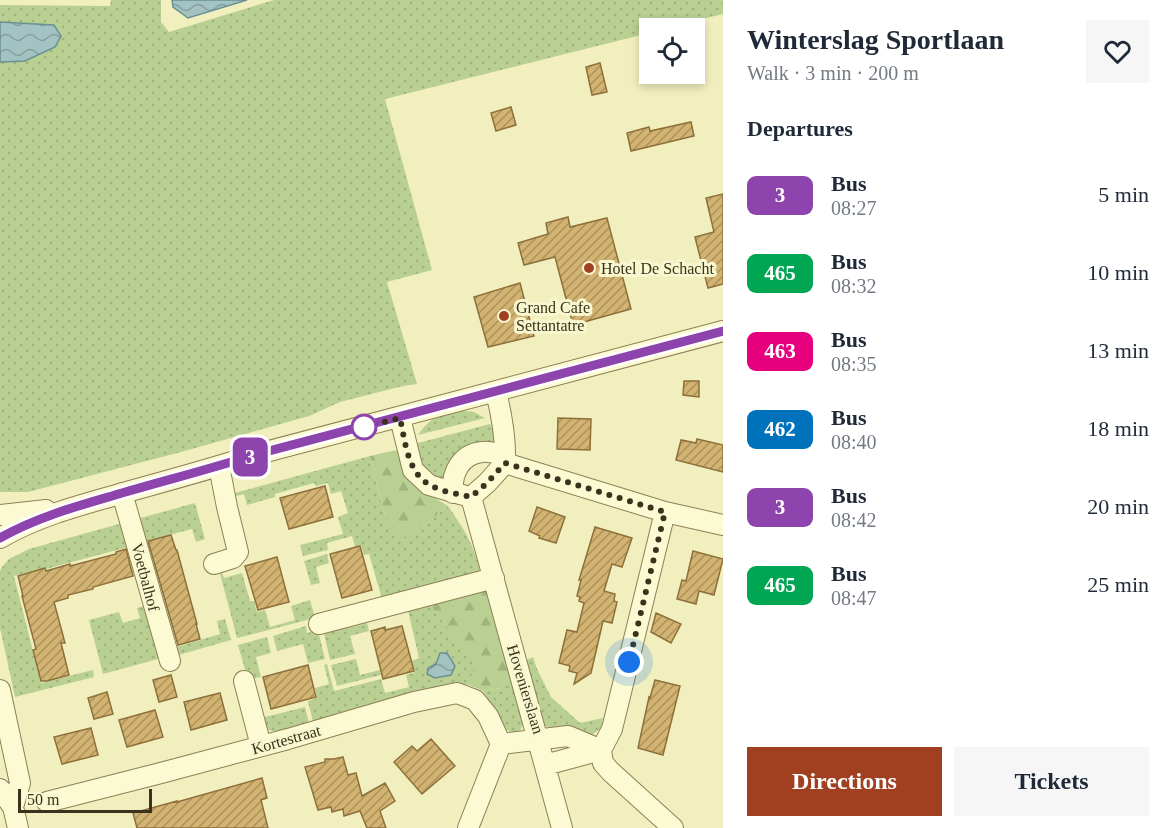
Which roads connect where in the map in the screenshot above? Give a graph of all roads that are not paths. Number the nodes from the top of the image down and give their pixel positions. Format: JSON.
{"nodes":[{"id":1,"x":723,"y":331,"type":"edge"},
{"id":2,"x":496,"y":392,"type":"junction"},
{"id":3,"x":400,"y":418,"type":"junction"},
{"id":4,"x":505,"y":463,"type":"junction"},
{"id":5,"x":219,"y":466,"type":"junction"},
{"id":6,"x":122,"y":493,"type":"junction"},
{"id":7,"x":462,"y":495,"type":"junction"},
{"id":8,"x":76,"y":506,"type":"junction"},
{"id":9,"x":665,"y":512,"type":"junction"},
{"id":10,"x":0,"y":515,"type":"edge"},
{"id":11,"x":723,"y":525,"type":"edge"},
{"id":12,"x":0,"y":538,"type":"edge"},
{"id":13,"x":214,"y":564,"type":"dead end"},
{"id":14,"x":494,"y":578,"type":"junction"},
{"id":15,"x":319,"y":624,"type":"dead end"},
{"id":16,"x":170,"y":661,"type":"dead end"},
{"id":17,"x":244,"y":681,"type":"dead end"},
{"id":18,"x":0,"y":690,"type":"edge"},
{"id":19,"x":538,"y":740,"type":"junction"},
{"id":20,"x":501,"y":744,"type":"junction"},
{"id":21,"x":261,"y":746,"type":"junction"},
{"id":22,"x":601,"y":750,"type":"junction"},
{"id":23,"x":545,"y":765,"type":"junction"},
{"id":24,"x":0,"y":789,"type":"edge"},
{"id":25,"x":47,"y":802,"type":"dead end"},
{"id":26,"x":13,"y":807,"type":"junction"},
{"id":27,"x":18,"y":828,"type":"edge"},
{"id":28,"x":468,"y":828,"type":"edge"},
{"id":29,"x":562,"y":828,"type":"edge"},
{"id":30,"x":673,"y":828,"type":"edge"}],
"edges":[{"from":1,"to":2,"type":"street"},
{"from":2,"to":3,"type":"street"},
{"from":2,"to":4,"type":"street"},
{"from":3,"to":5,"type":"street"},
{"from":3,"to":7,"type":"street"},
{"from":4,"to":7,"type":"street"},
{"from":4,"to":7,"type":"street"},
{"from":4,"to":9,"type":"street"},
{"from":5,"to":6,"type":"street"},
{"from":5,"to":13,"type":"street"},
{"from":6,"to":8,"type":"street"},
{"from":6,"to":16,"type":"street","name":"Voetbalhof"},
{"from":7,"to":14,"type":"street","name":"Hovenierslaan"},
{"from":8,"to":10,"type":"street"},
{"from":8,"to":12,"type":"street"},
{"from":9,"to":11,"type":"street"},
{"from":9,"to":22,"type":"street"},
{"from":14,"to":15,"type":"street"},
{"from":14,"to":19,"type":"street","name":"Hovenierslaan"},
{"from":17,"to":21,"type":"street"},
{"from":18,"to":26,"type":"street"},
{"from":19,"to":20,"type":"street"},
{"from":19,"to":22,"type":"street","name":"Hovenierslaan"},
{"from":19,"to":23,"type":"street"},
{"from":20,"to":21,"type":"street","name":"Kortestraat"},
{"from":20,"to":28,"type":"street"},
{"from":21,"to":25,"type":"street","name":"Kortestraat"},
{"from":22,"to":23,"type":"street"},
{"from":22,"to":30,"type":"street"},
{"from":23,"to":29,"type":"street"},
{"from":24,"to":26,"type":"street"},
{"from":26,"to":27,"type":"street"}]}
